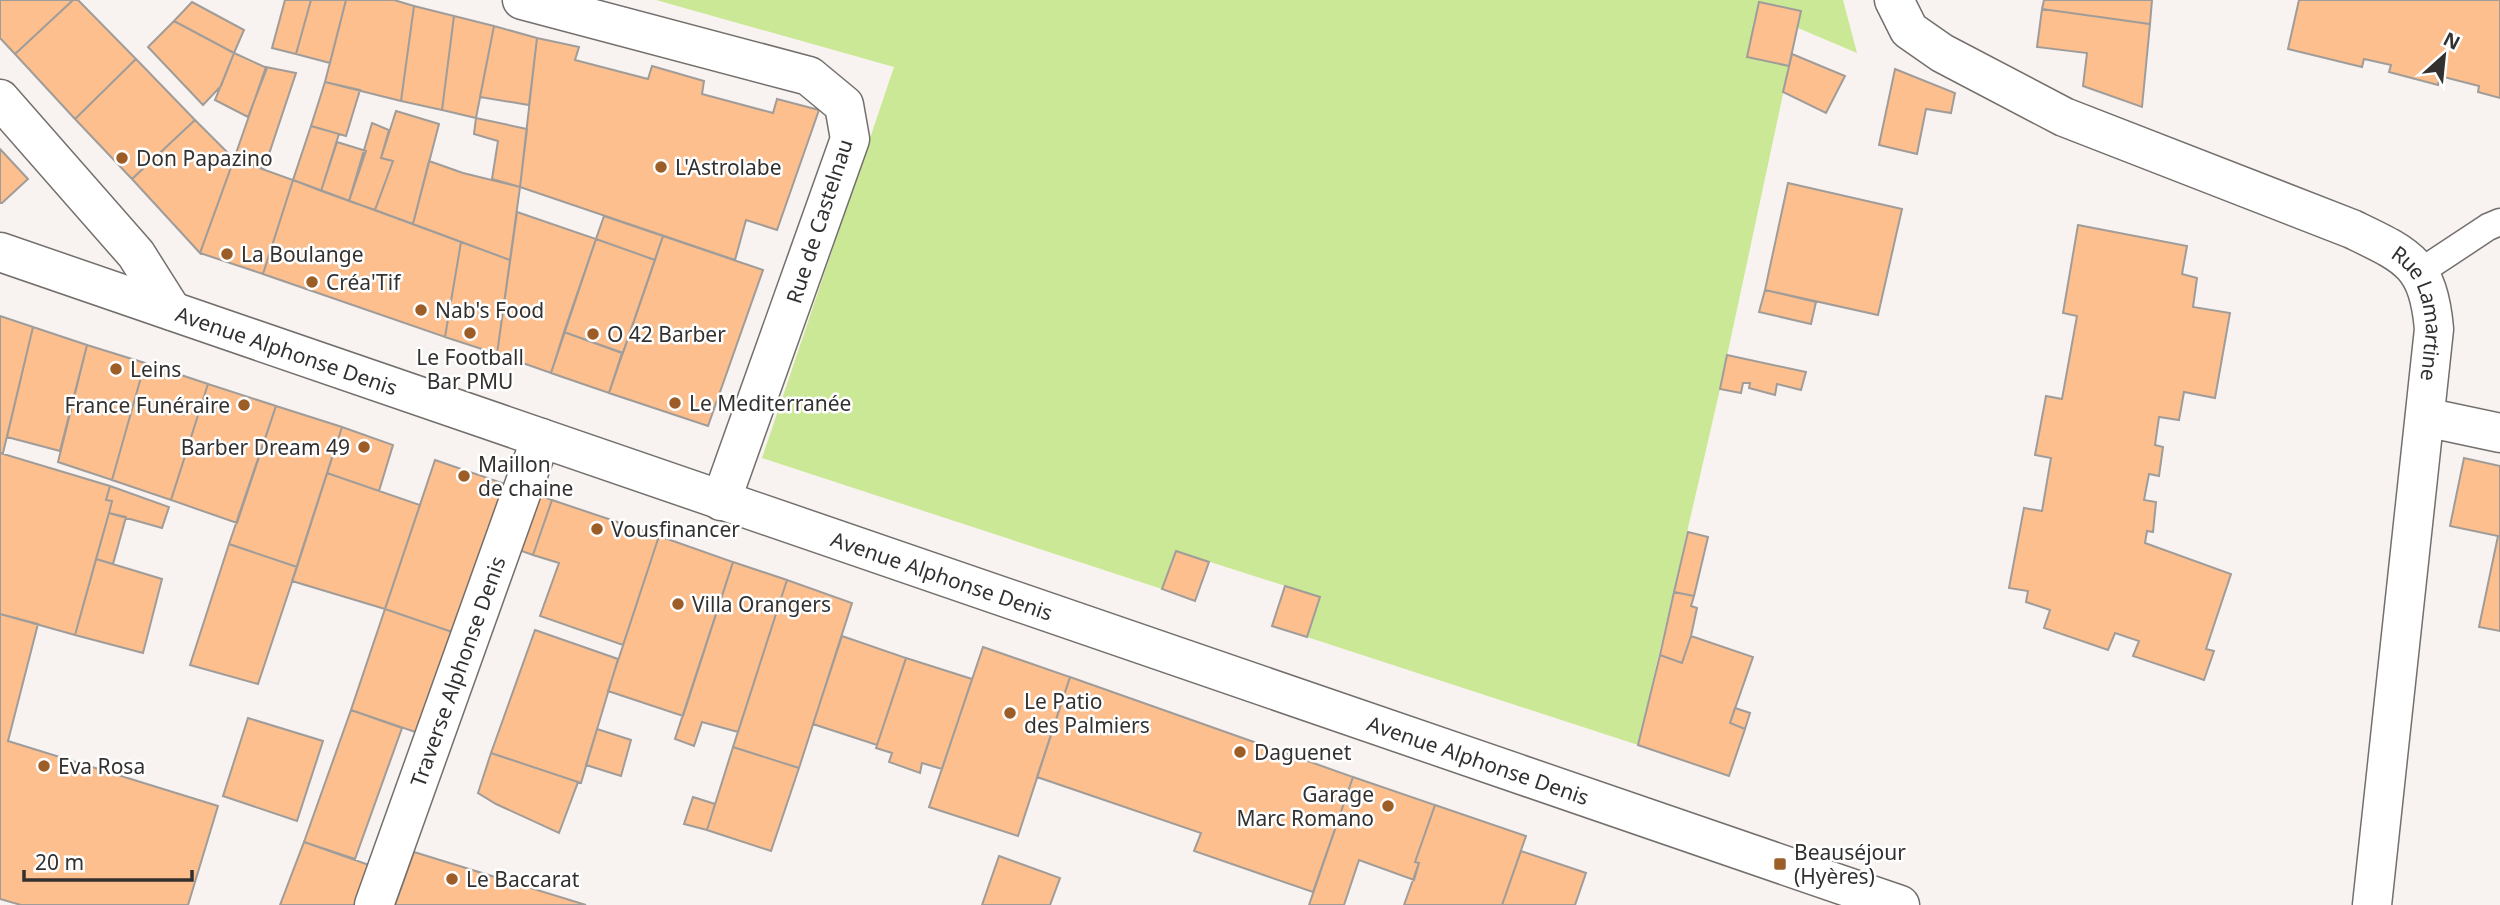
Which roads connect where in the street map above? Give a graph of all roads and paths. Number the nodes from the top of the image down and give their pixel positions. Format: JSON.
{"nodes":[{"id":1,"x":522,"y":0,"type":"edge"},
{"id":2,"x":1894,"y":0,"type":"edge"},
{"id":3,"x":0,"y":99,"type":"edge"},
{"id":4,"x":2500,"y":222,"type":"edge"},
{"id":5,"x":0,"y":253,"type":"edge"},
{"id":6,"x":2420,"y":272,"type":"junction"},
{"id":7,"x":173,"y":311,"type":"junction"},
{"id":8,"x":2425,"y":417,"type":"junction"},
{"id":9,"x":2500,"y":433,"type":"edge"},
{"id":10,"x":541,"y":438,"type":"junction"},
{"id":11,"x":721,"y":500,"type":"junction"},
{"id":12,"x":1891,"y":904,"type":"edge"},
{"id":13,"x":374,"y":905,"type":"edge"},
{"id":14,"x":2372,"y":905,"type":"edge"}],
"edges":[{"from":1,"to":11,"type":"street","name":"Rue de Castelnau"},
{"from":2,"to":6,"type":"street","name":"Rue Lamartine"},
{"from":3,"to":7,"type":"street"},
{"from":4,"to":6,"type":"lane"},
{"from":5,"to":7,"type":"street","name":"Avenue Alphonse Denis"},
{"from":6,"to":8,"type":"street","name":"Rue Lamartine"},
{"from":7,"to":10,"type":"street","name":"Avenue Alphonse Denis"},
{"from":8,"to":9,"type":"street"},
{"from":8,"to":14,"type":"street","name":"Rue Lamartine"},
{"from":10,"to":11,"type":"street","name":"Avenue Alphonse Denis"},
{"from":10,"to":13,"type":"street","name":"Traverse Alphonse Denis"},
{"from":11,"to":12,"type":"street","name":"Avenue Alphonse Denis"}]}
